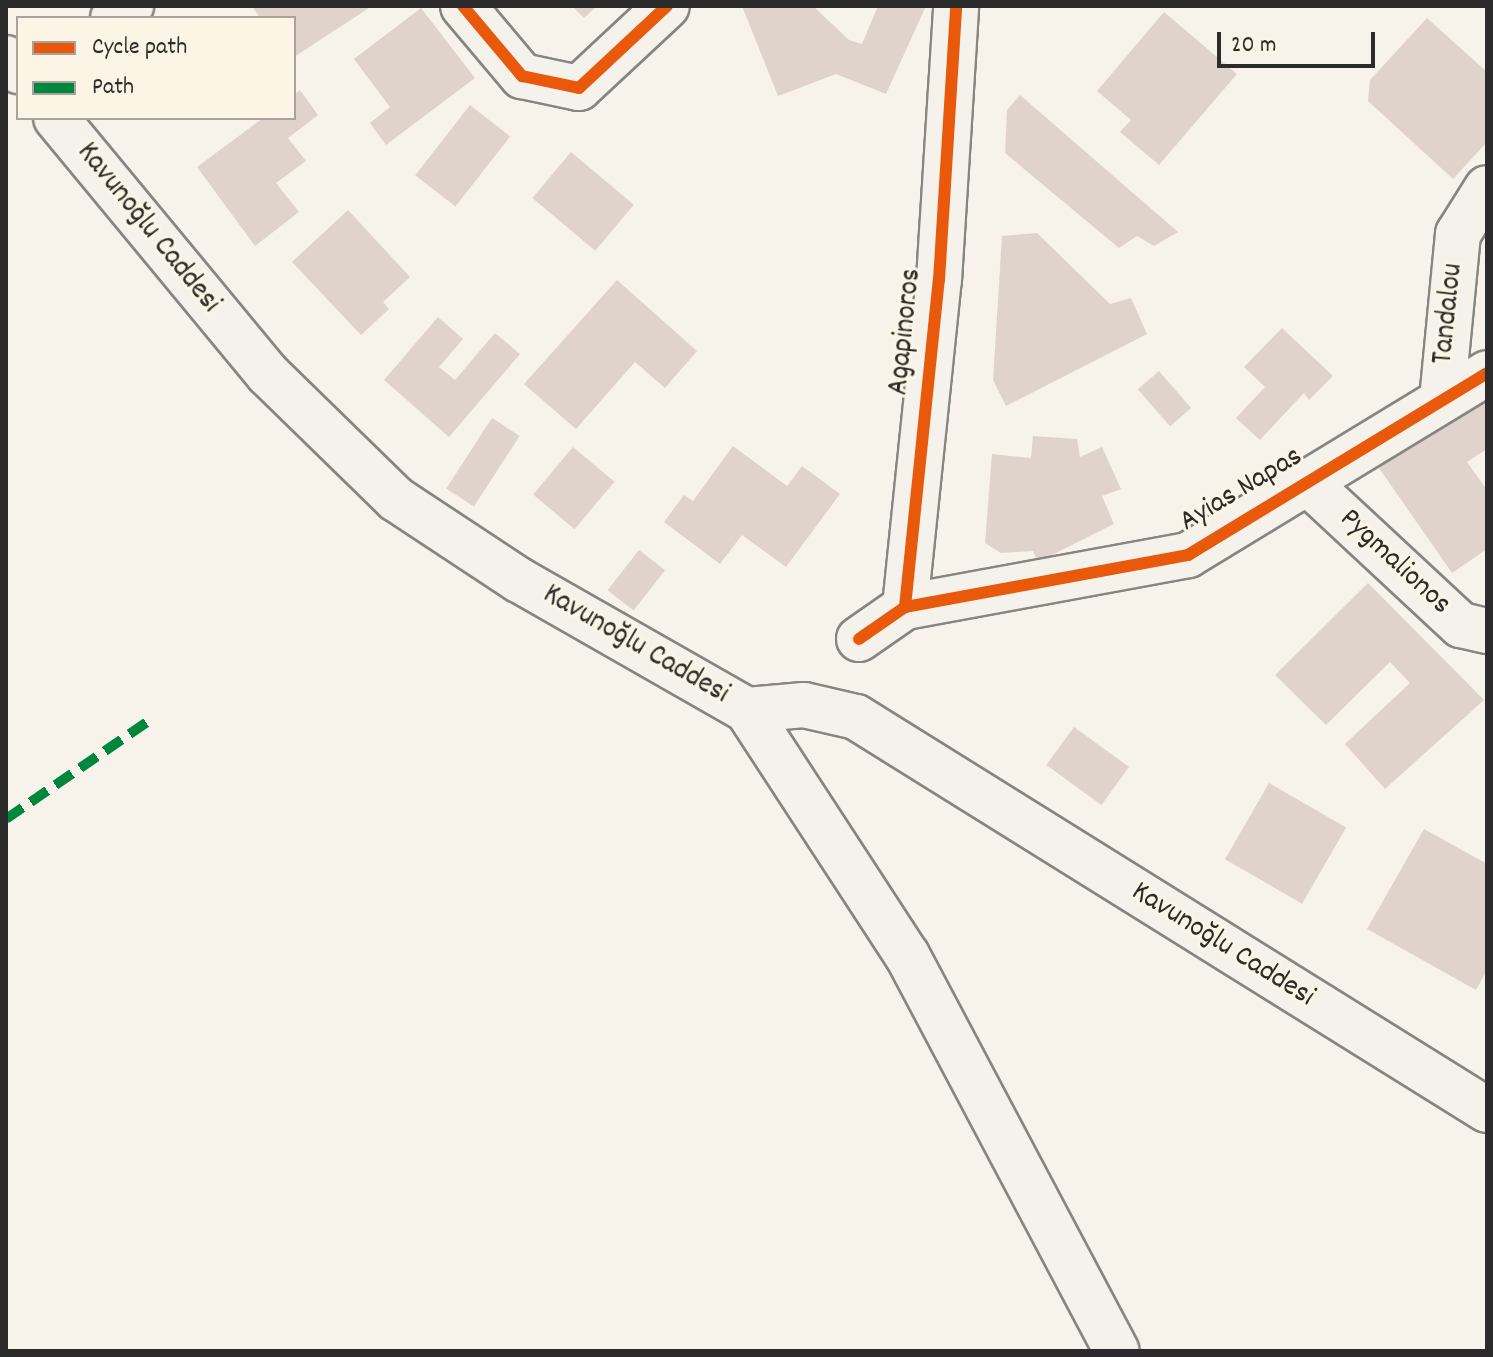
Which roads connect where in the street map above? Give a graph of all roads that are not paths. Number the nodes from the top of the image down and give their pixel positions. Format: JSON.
{"nodes":[{"id":1,"x":463,"y":6,"type":"edge"},
{"id":2,"x":667,"y":6,"type":"edge"},
{"id":3,"x":956,"y":6,"type":"edge"},
{"id":4,"x":58,"y":120,"type":"edge"},
{"id":5,"x":1487,"y":188,"type":"edge"},
{"id":6,"x":1487,"y":373,"type":"edge"},
{"id":7,"x":1442,"y":400,"type":"junction"},
{"id":8,"x":1308,"y":483,"type":"junction"},
{"id":9,"x":905,"y":607,"type":"junction"},
{"id":10,"x":1487,"y":631,"type":"edge"},
{"id":11,"x":859,"y":639,"type":"dead end"},
{"id":12,"x":747,"y":710,"type":"junction"},
{"id":13,"x":1487,"y":1110,"type":"edge"},
{"id":14,"x":1117,"y":1351,"type":"edge"}],
"edges":[{"from":1,"to":2,"type":"main road"},
{"from":3,"to":9,"type":"main road","name":"Agapinoros"},
{"from":4,"to":12,"type":"main road","name":"Kavunoğlu Caddesi"},
{"from":5,"to":7,"type":"main road","name":"Tandalou"},
{"from":6,"to":7,"type":"main road","name":"Ayias Napas"},
{"from":7,"to":8,"type":"main road","name":"Ayias Napas"},
{"from":8,"to":9,"type":"main road","name":"Ayias Napas"},
{"from":8,"to":10,"type":"main road","name":"Pygmalionos"},
{"from":9,"to":11,"type":"main road"},
{"from":12,"to":13,"type":"main road","name":"Kavunoğlu Caddesi"},
{"from":12,"to":14,"type":"main road"}]}
